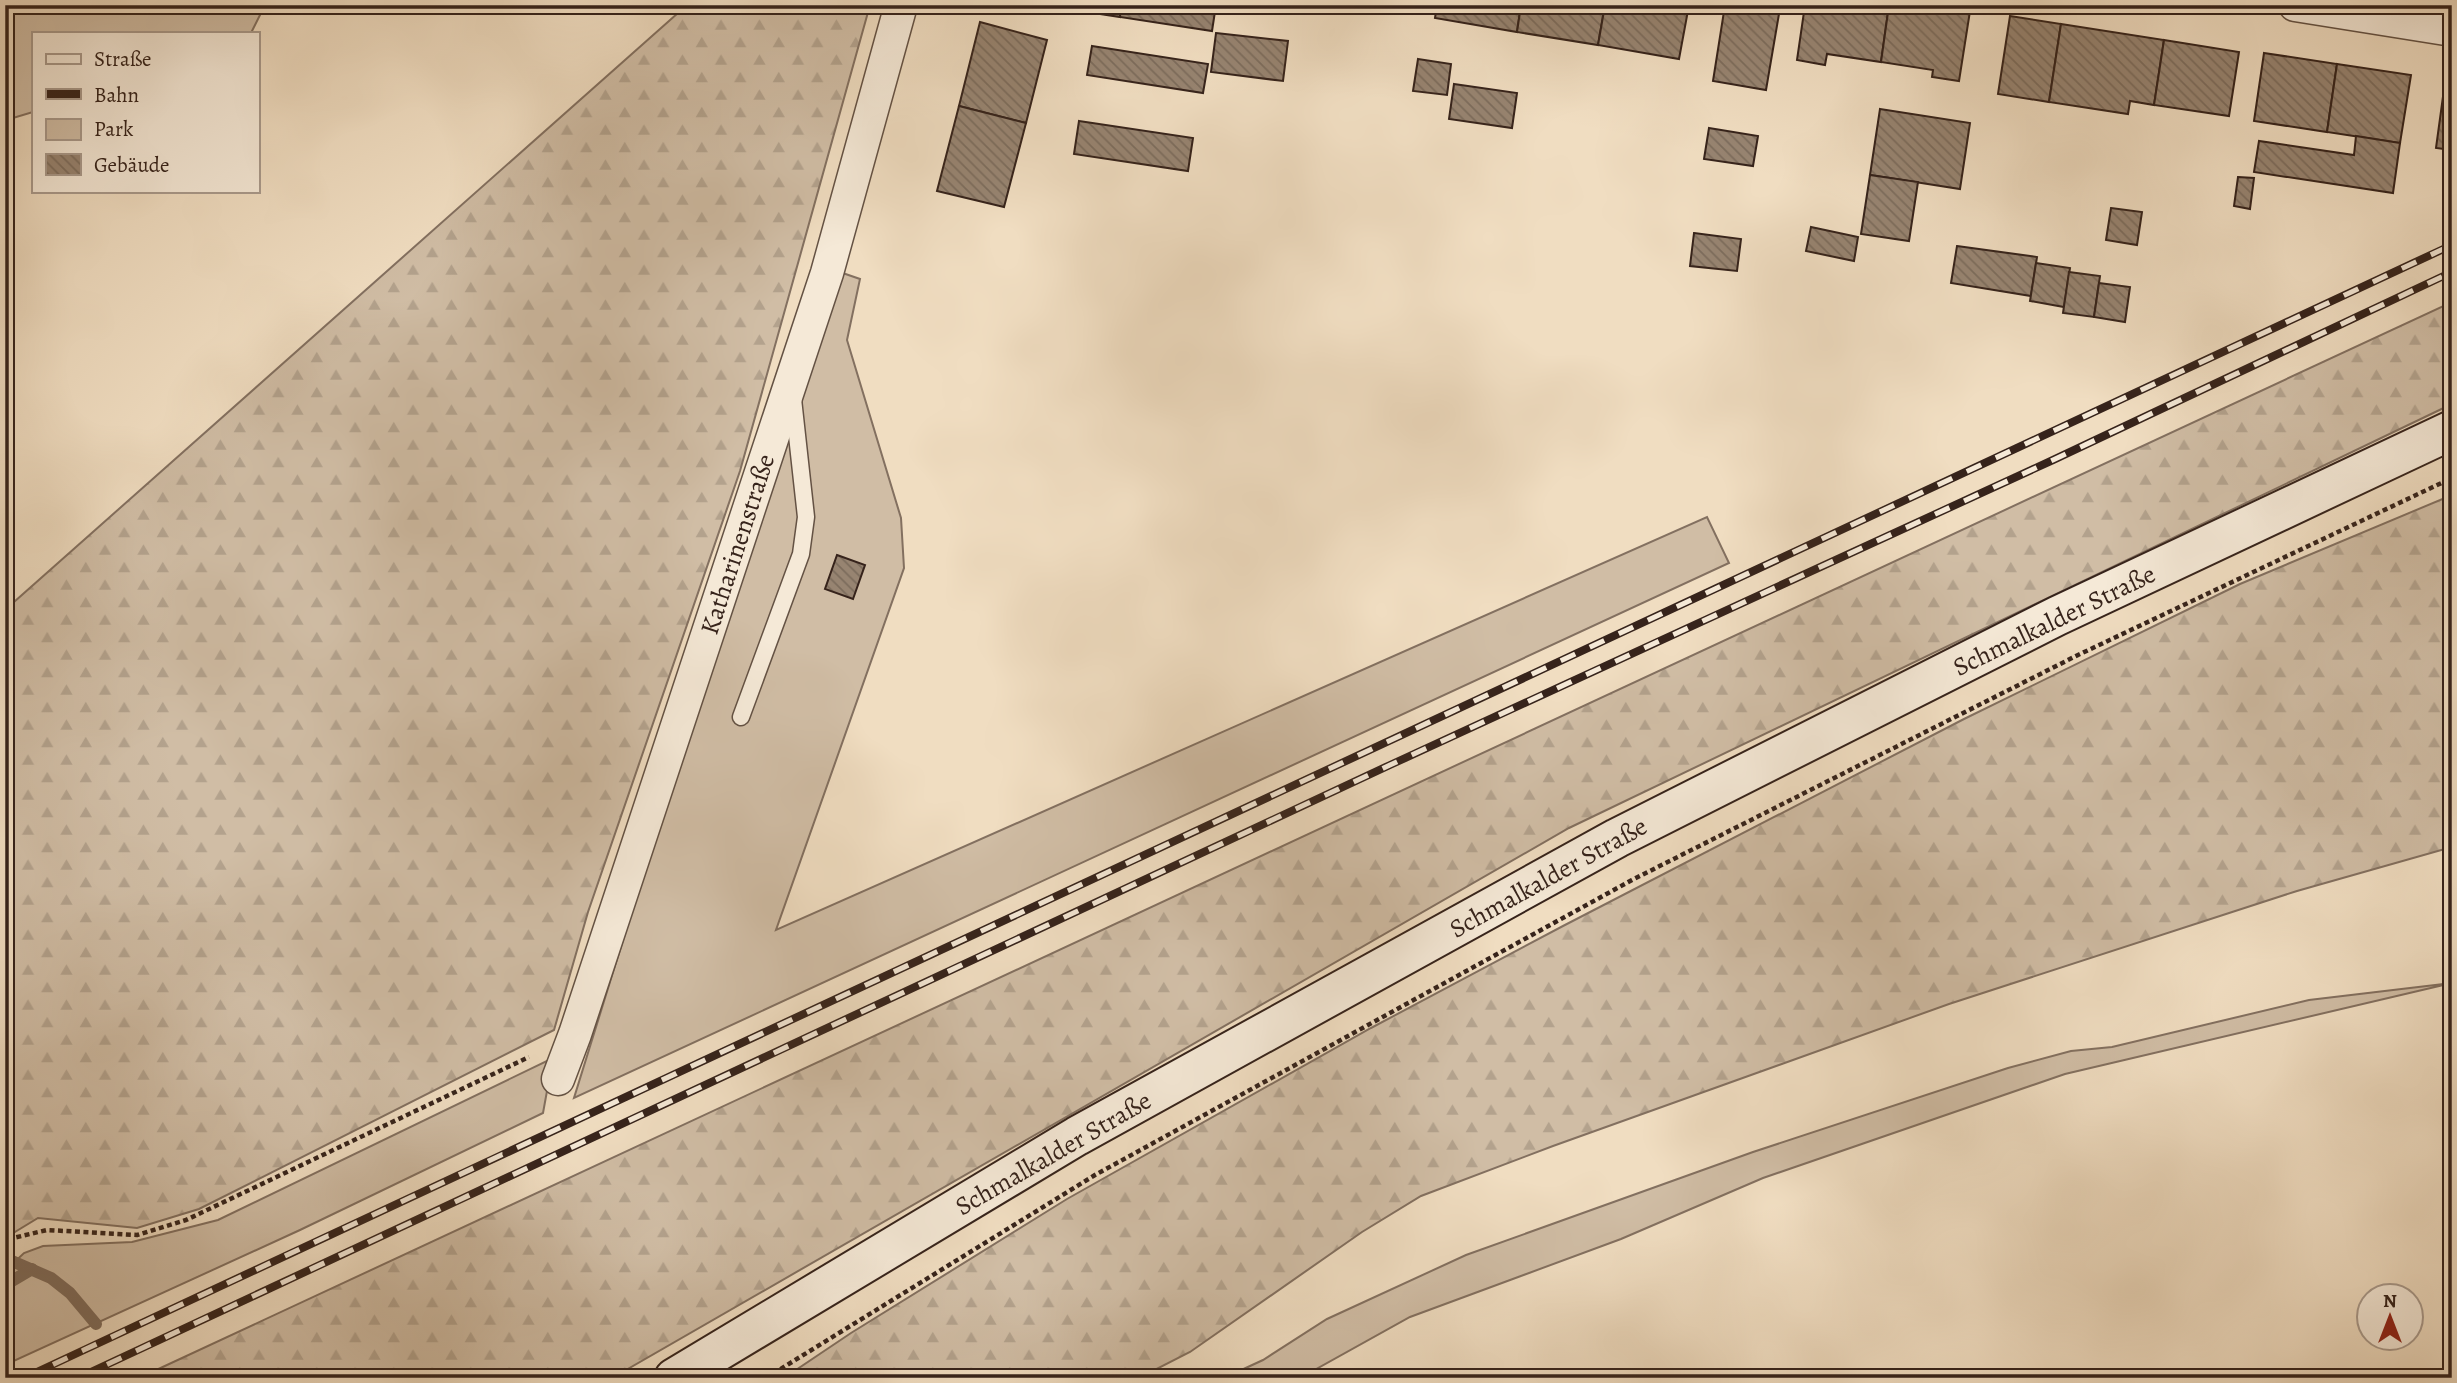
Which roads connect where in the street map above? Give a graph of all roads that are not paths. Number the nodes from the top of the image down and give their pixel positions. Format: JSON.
{"nodes":[{"id":1,"x":901,"y":5,"type":"edge"},
{"id":2,"x":2295,"y":5,"type":"edge"},
{"id":3,"x":2452,"y":30,"type":"edge"},
{"id":4,"x":791,"y":380,"type":"junction"},
{"id":5,"x":2452,"y":430,"type":"edge"},
{"id":6,"x":741,"y":717,"type":"dead end"},
{"id":7,"x":558,"y":1079,"type":"dead end"},
{"id":8,"x":674,"y":1378,"type":"edge"}],
"edges":[{"from":1,"to":4,"type":"street","name":"Katharinenstraße"},
{"from":2,"to":3,"type":"street"},
{"from":4,"to":6,"type":"lane"},
{"from":4,"to":7,"type":"street","name":"Katharinenstraße"},
{"from":5,"to":8,"type":"main road","name":"Schmalkalder Straße"}]}
